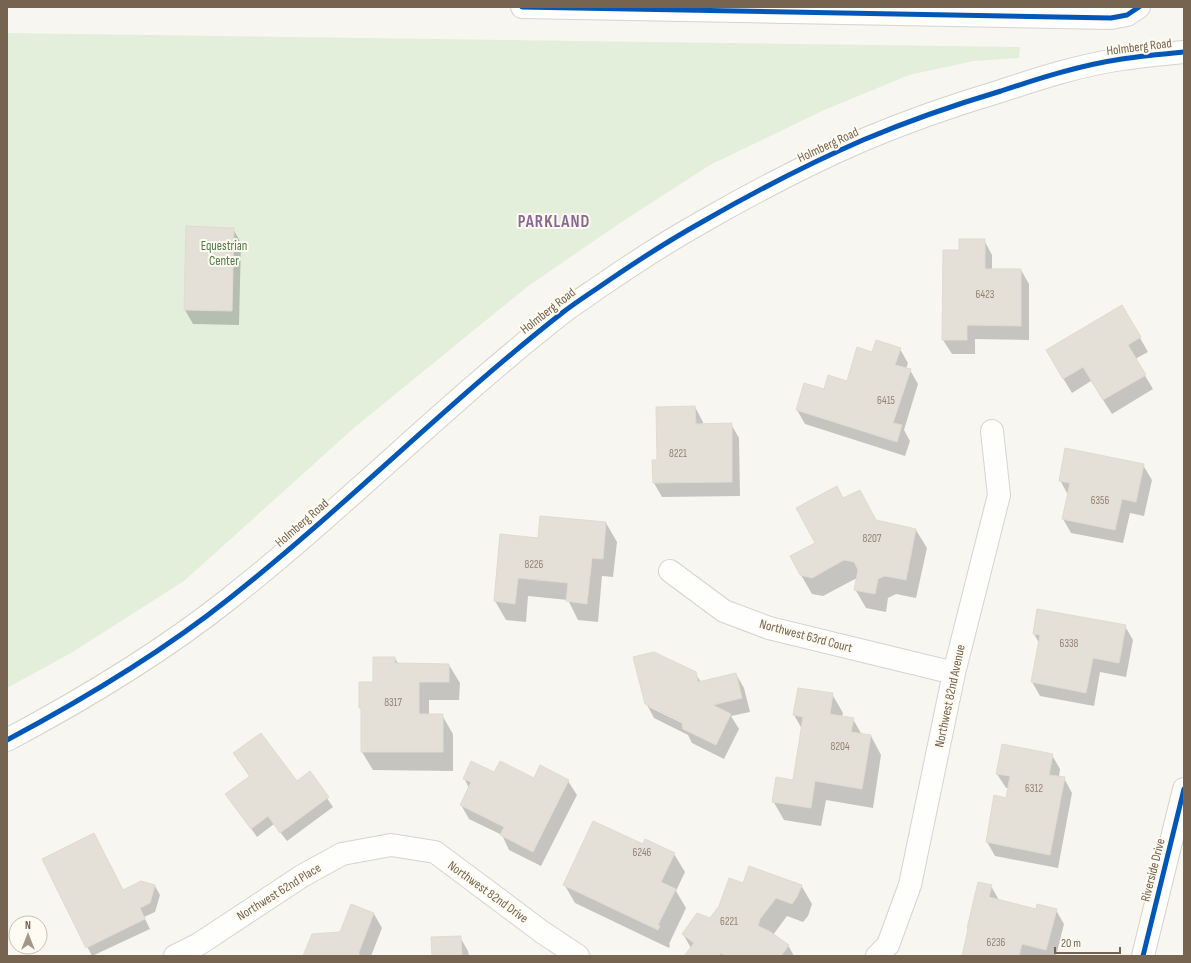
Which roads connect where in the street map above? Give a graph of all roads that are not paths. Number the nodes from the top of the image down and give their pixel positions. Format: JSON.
{"nodes":[{"id":1,"x":522,"y":7,"type":"edge"},
{"id":2,"x":1139,"y":7,"type":"edge"},
{"id":3,"x":822,"y":10,"type":"edge"},
{"id":4,"x":1184,"y":52,"type":"edge"},
{"id":5,"x":992,"y":430,"type":"dead end"},
{"id":6,"x":670,"y":571,"type":"dead end"},
{"id":7,"x":954,"y":673,"type":"junction"},
{"id":8,"x":7,"y":740,"type":"edge"},
{"id":9,"x":1184,"y":789,"type":"edge"},
{"id":10,"x":391,"y":845,"type":"joint"},
{"id":11,"x":174,"y":956,"type":"edge"},
{"id":12,"x":578,"y":956,"type":"edge"},
{"id":13,"x":877,"y":956,"type":"edge"},
{"id":14,"x":1143,"y":956,"type":"edge"}],
"edges":[{"from":1,"to":3,"type":"street"},
{"from":2,"to":3,"type":"street"},
{"from":4,"to":8,"type":"street","name":"Holmberg Road"},
{"from":5,"to":7,"type":"street","name":"Northwest 82nd Avenue"},
{"from":6,"to":7,"type":"street","name":"Northwest 63rd Court"},
{"from":7,"to":13,"type":"street","name":"Northwest 82nd Avenue"},
{"from":9,"to":14,"type":"street","name":"Riverside Drive"},
{"from":10,"to":11,"type":"street","name":"Northwest 62nd Place"},
{"from":10,"to":12,"type":"street","name":"Northwest 82nd Drive"}]}
